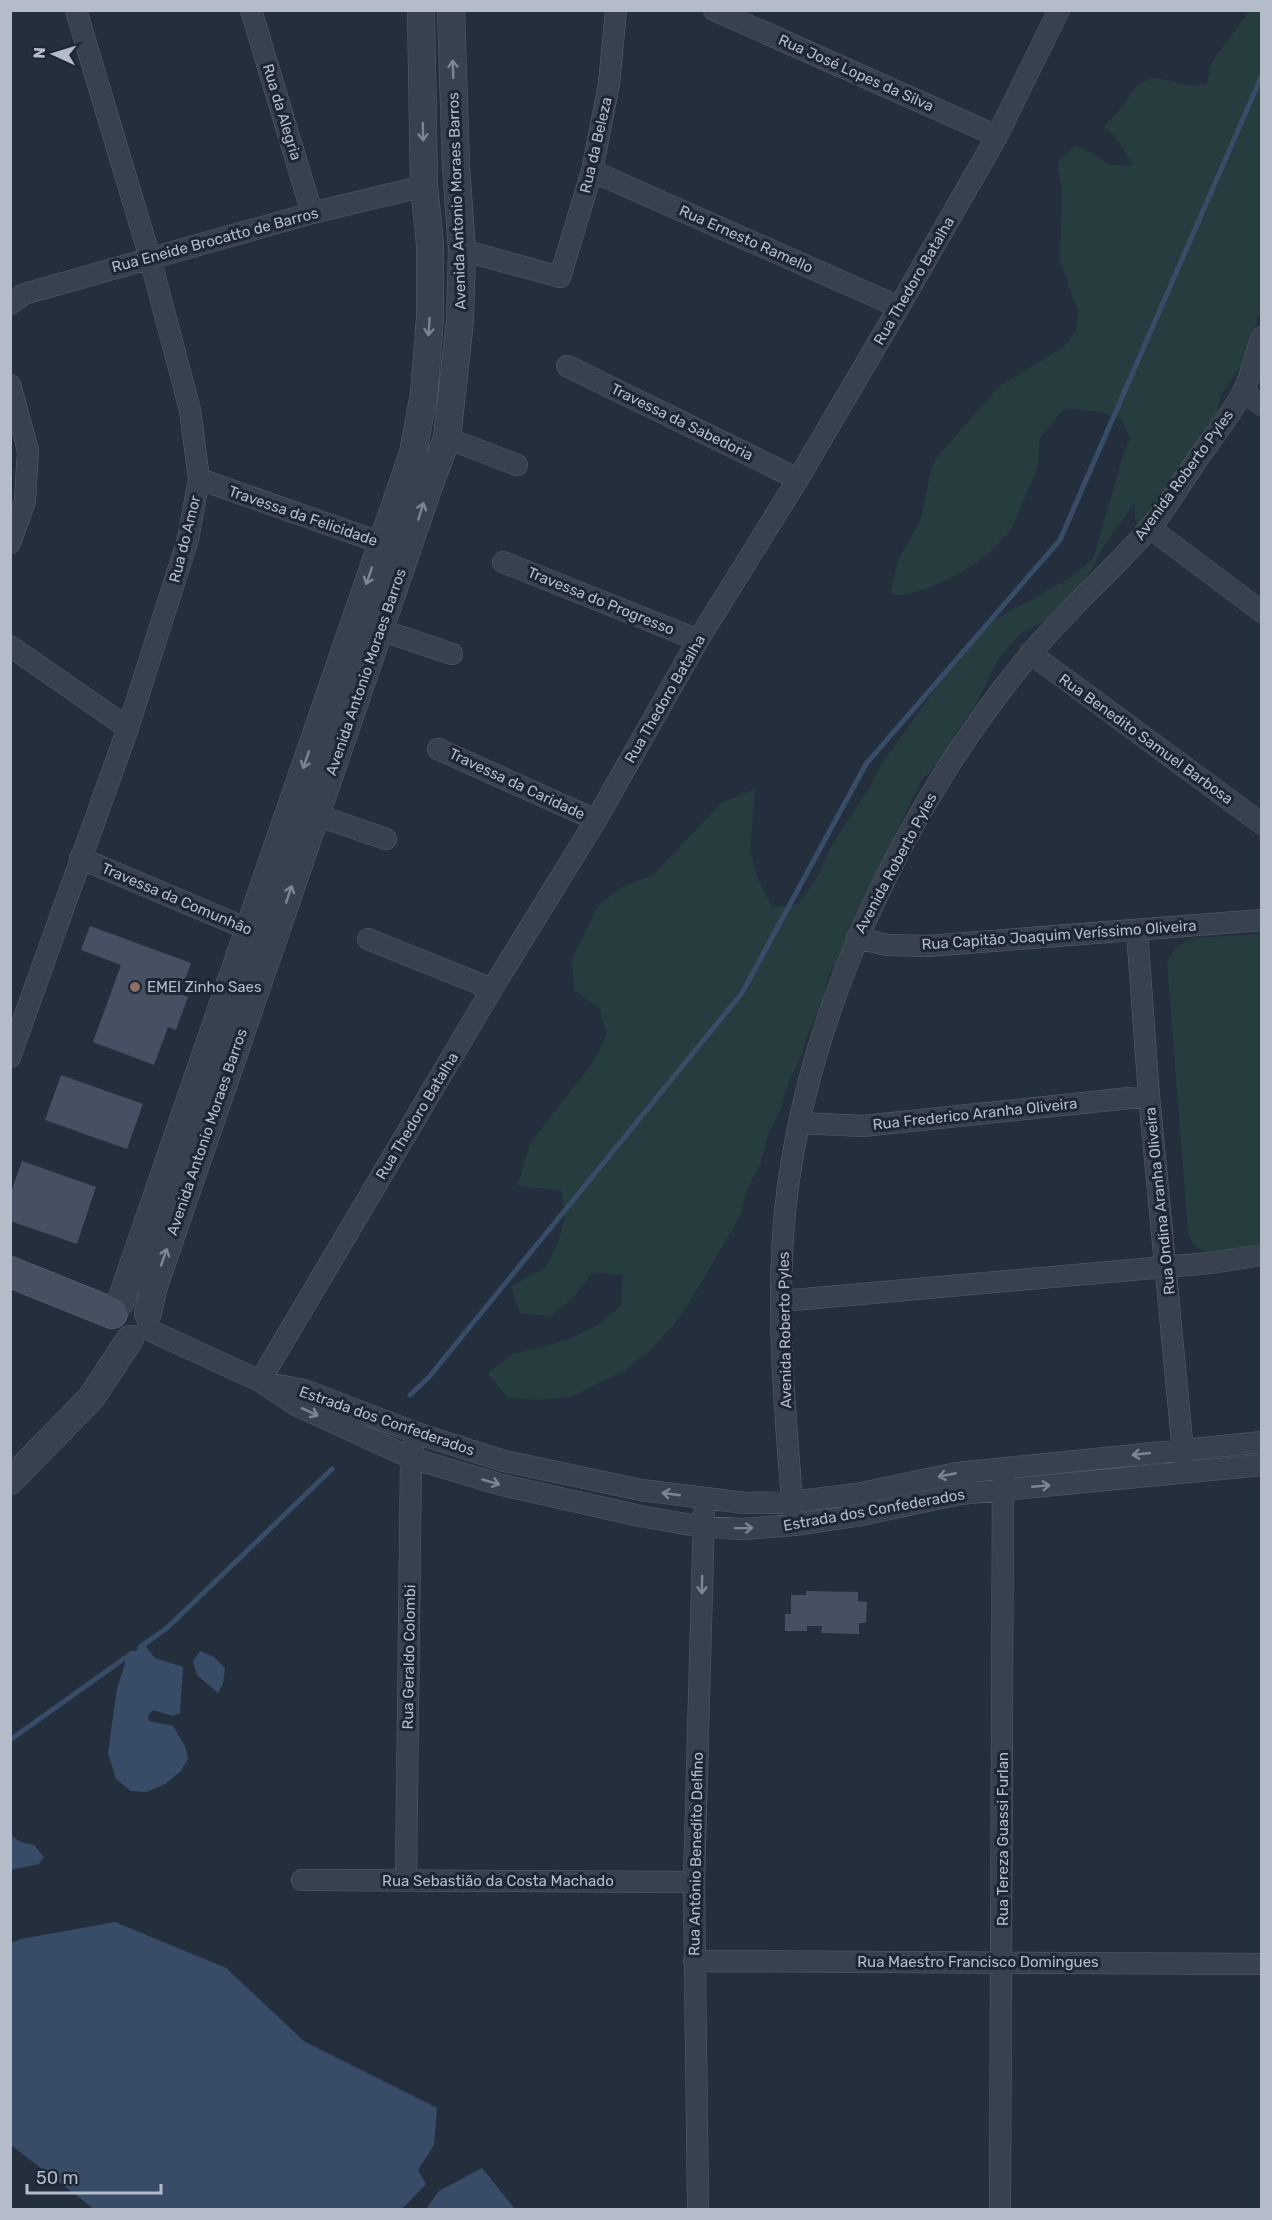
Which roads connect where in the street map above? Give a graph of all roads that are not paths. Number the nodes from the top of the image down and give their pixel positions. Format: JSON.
{"nodes":[{"id":1,"x":76,"y":10,"type":"edge"},
{"id":2,"x":251,"y":10,"type":"edge"},
{"id":3,"x":421,"y":10,"type":"edge"},
{"id":4,"x":451,"y":10,"type":"edge"},
{"id":5,"x":616,"y":10,"type":"edge"},
{"id":6,"x":714,"y":10,"type":"edge"},
{"id":7,"x":1059,"y":10,"type":"edge"},
{"id":8,"x":998,"y":136,"type":"junction"},
{"id":9,"x":592,"y":171,"type":"junction"},
{"id":10,"x":423,"y":186,"type":"junction"},
{"id":11,"x":312,"y":213,"type":"junction"},
{"id":12,"x":462,"y":250,"type":"junction"},
{"id":13,"x":150,"y":258,"type":"junction"},
{"id":14,"x":10,"y":304,"type":"edge"},
{"id":15,"x":899,"y":307,"type":"junction"},
{"id":16,"x":1262,"y":337,"type":"edge"},
{"id":17,"x":567,"y":366,"type":"dead end"},
{"id":18,"x":10,"y":385,"type":"edge"},
{"id":19,"x":1243,"y":392,"type":"junction"},
{"id":20,"x":1262,"y":405,"type":"edge"},
{"id":21,"x":447,"y":438,"type":"junction"},
{"id":22,"x":517,"y":465,"type":"dead end"},
{"id":23,"x":798,"y":478,"type":"junction"},
{"id":24,"x":199,"y":479,"type":"junction"},
{"id":25,"x":1150,"y":528,"type":"junction"},
{"id":26,"x":10,"y":543,"type":"edge"},
{"id":27,"x":381,"y":543,"type":"junction"},
{"id":28,"x":408,"y":551,"type":"junction"},
{"id":29,"x":503,"y":562,"type":"dead end"},
{"id":30,"x":1262,"y":612,"type":"edge"},
{"id":31,"x":381,"y":630,"type":"junction"},
{"id":32,"x":698,"y":640,"type":"junction"},
{"id":33,"x":10,"y":646,"type":"edge"},
{"id":34,"x":1030,"y":653,"type":"junction"},
{"id":35,"x":452,"y":654,"type":"dead end"},
{"id":36,"x":128,"y":728,"type":"junction"},
{"id":37,"x":438,"y":748,"type":"dead end"},
{"id":38,"x":290,"y":806,"type":"junction"},
{"id":39,"x":316,"y":815,"type":"junction"},
{"id":40,"x":596,"y":820,"type":"junction"},
{"id":41,"x":1262,"y":824,"type":"edge"},
{"id":42,"x":386,"y":839,"type":"dead end"},
{"id":43,"x":80,"y":858,"type":"junction"},
{"id":44,"x":1262,"y":920,"type":"edge"},
{"id":45,"x":248,"y":929,"type":"junction"},
{"id":46,"x":1137,"y":931,"type":"junction"},
{"id":47,"x":857,"y":938,"type":"junction"},
{"id":48,"x":273,"y":939,"type":"junction"},
{"id":49,"x":368,"y":939,"type":"dead end"},
{"id":50,"x":492,"y":989,"type":"junction"},
{"id":51,"x":10,"y":1057,"type":"edge"},
{"id":52,"x":1149,"y":1096,"type":"junction"},
{"id":53,"x":800,"y":1123,"type":"junction"},
{"id":54,"x":1262,"y":1256,"type":"edge"},
{"id":55,"x":1166,"y":1266,"type":"junction"},
{"id":56,"x":10,"y":1272,"type":"edge"},
{"id":57,"x":782,"y":1301,"type":"junction"},
{"id":58,"x":116,"y":1308,"type":"junction"},
{"id":59,"x":142,"y":1327,"type":"junction"},
{"id":60,"x":260,"y":1381,"type":"junction"},
{"id":61,"x":416,"y":1433,"type":"junction"},
{"id":62,"x":1262,"y":1442,"type":"edge"},
{"id":63,"x":1183,"y":1450,"type":"junction"},
{"id":64,"x":411,"y":1458,"type":"junction"},
{"id":65,"x":1262,"y":1465,"type":"edge"},
{"id":66,"x":1003,"y":1468,"type":"junction"},
{"id":67,"x":1185,"y":1472,"type":"junction"},
{"id":68,"x":10,"y":1481,"type":"edge"},
{"id":69,"x":1004,"y":1489,"type":"junction"},
{"id":70,"x":705,"y":1499,"type":"junction"},
{"id":71,"x":792,"y":1502,"type":"junction"},
{"id":72,"x":794,"y":1525,"type":"junction"},
{"id":73,"x":703,"y":1527,"type":"junction"},
{"id":74,"x":302,"y":1880,"type":"dead end"},
{"id":75,"x":406,"y":1880,"type":"junction"},
{"id":76,"x":694,"y":1882,"type":"junction"},
{"id":77,"x":694,"y":1961,"type":"junction"},
{"id":78,"x":1002,"y":1962,"type":"junction"},
{"id":79,"x":1262,"y":1964,"type":"edge"},
{"id":80,"x":698,"y":2210,"type":"edge"},
{"id":81,"x":1000,"y":2210,"type":"edge"}],
"edges":[{"from":1,"to":13,"type":"street","name":"Rua do Amor"},
{"from":2,"to":11,"type":"street","name":"Rua da Alegria"},
{"from":3,"to":10,"type":"street","name":"Avenida Antonio Moraes Barros","one_way":true},
{"from":12,"to":4,"type":"street","name":"Avenida Antonio Moraes Barros","one_way":true},
{"from":5,"to":9,"type":"street","name":"Rua da Beleza"},
{"from":6,"to":8,"type":"street","name":"Rua José Lopes da Silva"},
{"from":7,"to":8,"type":"street","name":"Rua Thedoro Batalha"},
{"from":8,"to":15,"type":"street","name":"Rua Thedoro Batalha"},
{"from":9,"to":12,"type":"street","name":"Rua da Beleza"},
{"from":9,"to":15,"type":"street","name":"Rua Ernesto Ramello"},
{"from":10,"to":11,"type":"street","name":"Rua Eneide Brocatto de Barros"},
{"from":10,"to":27,"type":"street","name":"Avenida Antonio Moraes Barros","one_way":true},
{"from":11,"to":13,"type":"street","name":"Rua Eneide Brocatto de Barros"},
{"from":12,"to":21,"type":"street","name":"Avenida Antonio Moraes Barros"},
{"from":13,"to":14,"type":"street","name":"Rua Eneide Brocatto de Barros"},
{"from":13,"to":24,"type":"street","name":"Rua do Amor"},
{"from":15,"to":23,"type":"street","name":"Rua Thedoro Batalha"},
{"from":16,"to":19,"type":"street","name":"Avenida Roberto Pyles"},
{"from":17,"to":23,"type":"street","name":"Travessa da Sabedoria"},
{"from":18,"to":26,"type":"street"},
{"from":19,"to":20,"type":"street"},
{"from":19,"to":25,"type":"street","name":"Avenida Roberto Pyles"},
{"from":21,"to":22,"type":"street"},
{"from":28,"to":21,"type":"street","name":"Avenida Antonio Moraes Barros","one_way":true},
{"from":23,"to":32,"type":"street","name":"Rua Thedoro Batalha"},
{"from":24,"to":27,"type":"street","name":"Travessa da Felicidade"},
{"from":24,"to":36,"type":"street","name":"Rua do Amor"},
{"from":25,"to":30,"type":"street"},
{"from":25,"to":34,"type":"street","name":"Avenida Roberto Pyles"},
{"from":27,"to":28,"type":"street","name":"Travessa da Felicidade"},
{"from":27,"to":38,"type":"street","name":"Avenida Antonio Moraes Barros","one_way":true},
{"from":28,"to":31,"type":"street","name":"Avenida Antonio Moraes Barros"},
{"from":29,"to":32,"type":"street","name":"Travessa do Progresso"},
{"from":31,"to":35,"type":"street"},
{"from":31,"to":39,"type":"street","name":"Avenida Antonio Moraes Barros"},
{"from":32,"to":40,"type":"street","name":"Rua Thedoro Batalha"},
{"from":33,"to":36,"type":"street"},
{"from":34,"to":41,"type":"street","name":"Rua Benedito Samuel Barbosa"},
{"from":34,"to":47,"type":"street","name":"Avenida Roberto Pyles"},
{"from":36,"to":43,"type":"street","name":"Rua do Amor"},
{"from":37,"to":40,"type":"street","name":"Travessa da Caridade"},
{"from":38,"to":39,"type":"street"},
{"from":38,"to":45,"type":"street","name":"Avenida Antonio Moraes Barros"},
{"from":39,"to":42,"type":"street"},
{"from":48,"to":39,"type":"street","name":"Avenida Antonio Moraes Barros","one_way":true},
{"from":40,"to":50,"type":"street","name":"Rua Thedoro Batalha"},
{"from":43,"to":45,"type":"street","name":"Travessa da Comunhão"},
{"from":43,"to":51,"type":"street","name":"Rua do Amor"},
{"from":44,"to":46,"type":"street","name":"Rua Capitão Joaquim Veríssimo Oliveira"},
{"from":45,"to":48,"type":"street","name":"Travessa da Comunhão"},
{"from":45,"to":58,"type":"street","name":"Avenida Antonio Moraes Barros"},
{"from":46,"to":47,"type":"street","name":"Rua Capitão Joaquim Veríssimo Oliveira"},
{"from":46,"to":52,"type":"street","name":"Rua Ondina Aranha Oliveira"},
{"from":47,"to":53,"type":"street","name":"Avenida Roberto Pyles"},
{"from":59,"to":48,"type":"street","name":"Avenida Antonio Moraes Barros","one_way":true},
{"from":49,"to":50,"type":"street"},
{"from":50,"to":60,"type":"street","name":"Rua Thedoro Batalha"},
{"from":52,"to":53,"type":"street","name":"Rua Frederico Aranha Oliveira"},
{"from":52,"to":55,"type":"street","name":"Rua Ondina Aranha Oliveira"},
{"from":53,"to":57,"type":"street","name":"Avenida Roberto Pyles"},
{"from":54,"to":55,"type":"street"},
{"from":55,"to":57,"type":"street"},
{"from":55,"to":63,"type":"street","name":"Rua Ondina Aranha Oliveira"},
{"from":56,"to":58,"type":"main road"},
{"from":57,"to":71,"type":"street","name":"Avenida Roberto Pyles"},
{"from":58,"to":59,"type":"street"},
{"from":58,"to":59,"type":"street"},
{"from":59,"to":60,"type":"street","name":"Estrada dos Confederados"},
{"from":59,"to":68,"type":"street"},
{"from":60,"to":61,"type":"street","name":"Estrada dos Confederados"},
{"from":60,"to":64,"type":"street","name":"Estrada dos Confederados","one_way":true},
{"from":61,"to":64,"type":"street","name":"Rua Geraldo Colombi"},
{"from":70,"to":61,"type":"street","name":"Estrada dos Confederados","one_way":true},
{"from":62,"to":63,"type":"street","name":"Estrada dos Confederados"},
{"from":63,"to":66,"type":"street","name":"Estrada dos Confederados","one_way":true},
{"from":63,"to":67,"type":"street","name":"Rua Ondina Aranha Oliveira"},
{"from":64,"to":73,"type":"street","name":"Estrada dos Confederados","one_way":true},
{"from":64,"to":75,"type":"street","name":"Rua Geraldo Colombi"},
{"from":65,"to":67,"type":"street","name":"Estrada dos Confederados"},
{"from":66,"to":69,"type":"street","name":"Rua Tereza Guassi Furlan"},
{"from":66,"to":71,"type":"street","name":"Estrada dos Confederados","one_way":true},
{"from":69,"to":67,"type":"street","name":"Estrada dos Confederados","one_way":true},
{"from":69,"to":72,"type":"street","name":"Estrada dos Confederados"},
{"from":69,"to":78,"type":"street","name":"Rua Tereza Guassi Furlan"},
{"from":70,"to":71,"type":"street","name":"Estrada dos Confederados"},
{"from":70,"to":73,"type":"street","name":"Rua Antônio Benedito Delfino"},
{"from":71,"to":72,"type":"street","name":"Avenida Roberto Pyles"},
{"from":73,"to":72,"type":"street","name":"Estrada dos Confederados","one_way":true},
{"from":73,"to":76,"type":"street","name":"Rua Antônio Benedito Delfino","one_way":true},
{"from":74,"to":75,"type":"street","name":"Rua Sebastião da Costa Machado"},
{"from":75,"to":76,"type":"street","name":"Rua Sebastião da Costa Machado"},
{"from":76,"to":77,"type":"street","name":"Rua Antônio Benedito Delfino"},
{"from":77,"to":78,"type":"street","name":"Rua Maestro Francisco Domingues"},
{"from":77,"to":80,"type":"street","name":"Rua Antônio Benedito Delfino"},
{"from":78,"to":79,"type":"street","name":"Rua Maestro Francisco Domingues"},
{"from":78,"to":81,"type":"street","name":"Rua Tereza Guassi Furlan"}]}
